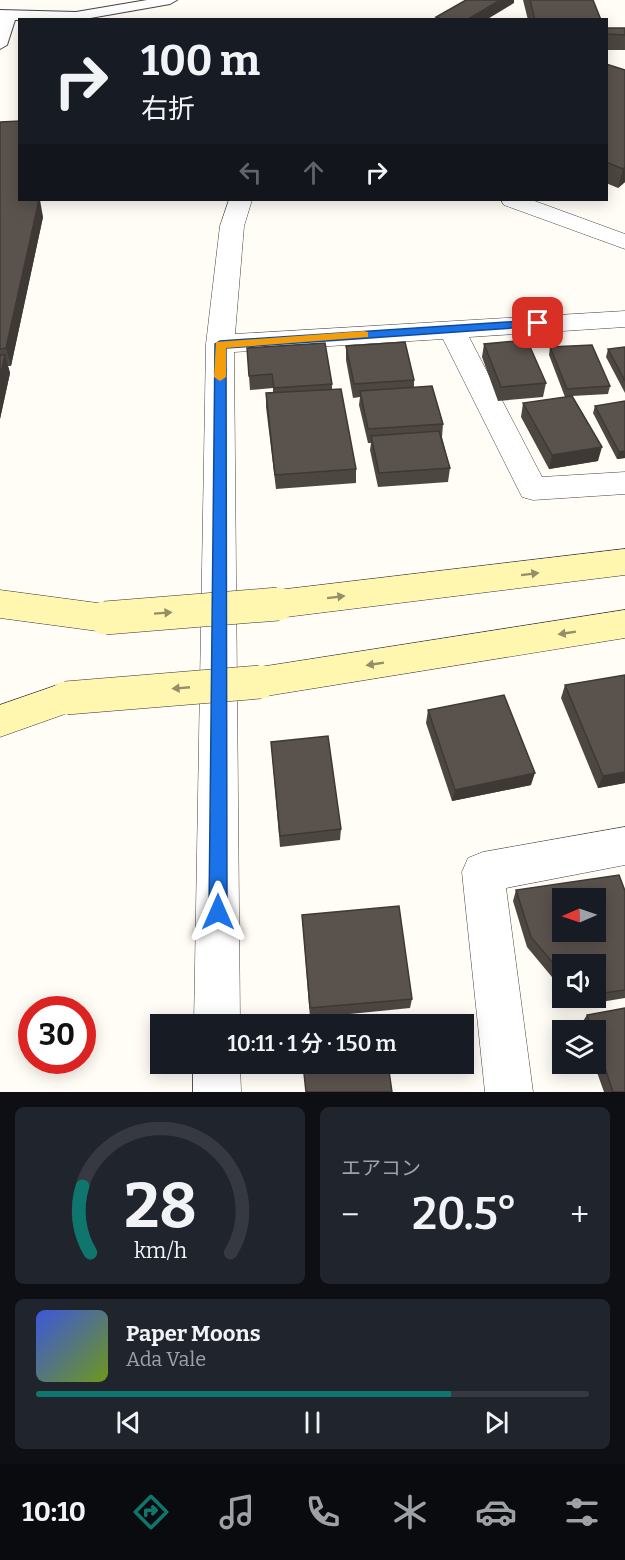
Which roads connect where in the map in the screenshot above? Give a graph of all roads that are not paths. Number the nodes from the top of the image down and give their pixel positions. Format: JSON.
{"nodes":[{"id":1,"x":170,"y":0,"type":"edge"},
{"id":2,"x":5,"y":15,"type":"edge"},
{"id":3,"x":0,"y":45,"type":"edge"},
{"id":4,"x":240,"y":201,"type":"edge"},
{"id":5,"x":515,"y":201,"type":"edge"},
{"id":6,"x":625,"y":242,"type":"edge"},
{"id":7,"x":625,"y":319,"type":"edge"},
{"id":8,"x":451,"y":328,"type":"junction"},
{"id":9,"x":220,"y":344,"type":"junction"},
{"id":10,"x":625,"y":483,"type":"edge"},
{"id":11,"x":625,"y":562,"type":"edge"},
{"id":12,"x":0,"y":604,"type":"edge"},
{"id":13,"x":105,"y":618,"type":"junction"},
{"id":14,"x":625,"y":624,"type":"edge"},
{"id":15,"x":0,"y":626,"type":"edge"},
{"id":16,"x":66,"y":698,"type":"junction"},
{"id":17,"x":0,"y":703,"type":"edge"},
{"id":18,"x":0,"y":721,"type":"edge"},
{"id":19,"x":625,"y":846,"type":"edge"},
{"id":20,"x":217,"y":1014,"type":"edge"},
{"id":21,"x":217,"y":1074,"type":"edge"},
{"id":22,"x":217,"y":1092,"type":"edge"},
{"id":23,"x":509,"y":1092,"type":"edge"}],
"edges":[{"from":1,"to":2,"type":"lane"},
{"from":2,"to":3,"type":"lane"},
{"from":4,"to":9,"type":"street"},
{"from":5,"to":6,"type":"street"},
{"from":7,"to":8,"type":"street"},
{"from":8,"to":9,"type":"street"},
{"from":8,"to":10,"type":"street"},
{"from":9,"to":20,"type":"street"},
{"from":13,"to":11,"type":"street","one_way":true,"bridge":true},
{"from":12,"to":13,"type":"street"},
{"from":13,"to":15,"type":"street"},
{"from":14,"to":16,"type":"street","one_way":true,"bridge":true},
{"from":16,"to":17,"type":"street"},
{"from":16,"to":18,"type":"street"},
{"from":19,"to":23,"type":"street"},
{"from":21,"to":22,"type":"street"}]}
